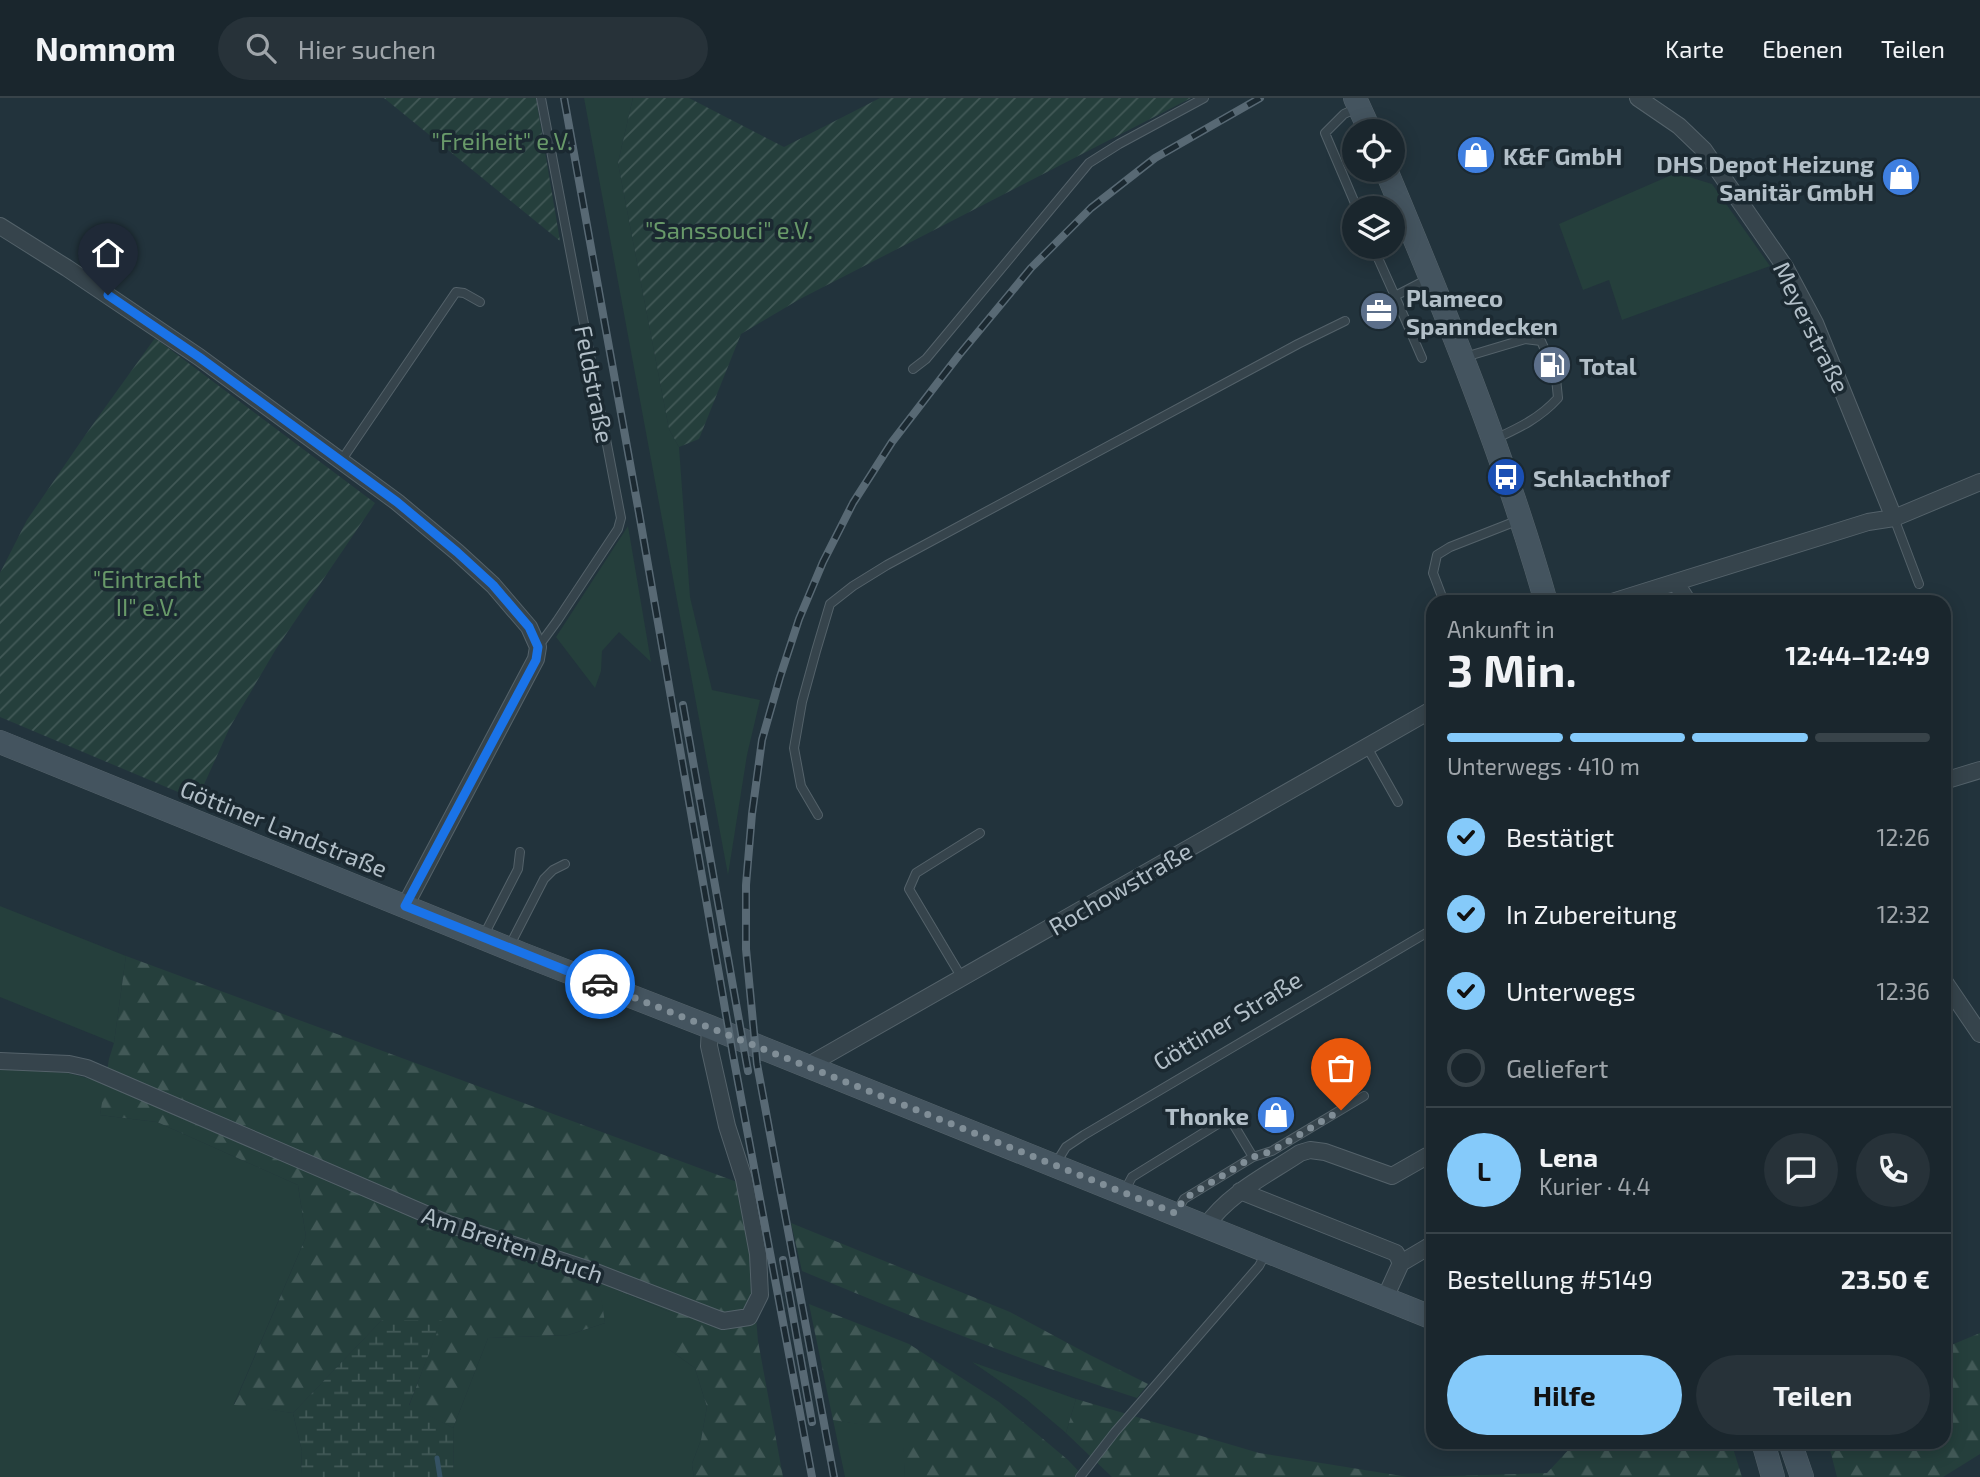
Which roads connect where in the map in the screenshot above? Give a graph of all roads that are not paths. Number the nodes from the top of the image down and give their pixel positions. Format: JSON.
{"nodes":[{"id":1,"x":541,"y":98,"type":"edge"},
{"id":2,"x":1204,"y":98,"type":"edge"},
{"id":3,"x":1638,"y":98,"type":"edge"},
{"id":4,"x":1357,"y":102,"type":"edge"},
{"id":5,"x":1365,"y":119,"type":"edge"},
{"id":6,"x":1392,"y":182,"type":"edge"},
{"id":7,"x":1352,"y":196,"type":"edge"},
{"id":8,"x":0,"y":226,"type":"edge"},
{"id":9,"x":1378,"y":259,"type":"edge"},
{"id":10,"x":1430,"y":278,"type":"junction"},
{"id":11,"x":1395,"y":296,"type":"junction"},
{"id":12,"x":480,"y":302,"type":"dead end"},
{"id":13,"x":1383,"y":302,"type":"dead end"},
{"id":14,"x":1345,"y":321,"type":"dead end"},
{"id":15,"x":1422,"y":358,"type":"dead end"},
{"id":16,"x":1462,"y":358,"type":"junction"},
{"id":17,"x":1549,"y":359,"type":"dead end"},
{"id":18,"x":913,"y":369,"type":"dead end"},
{"id":19,"x":1556,"y":378,"type":"dead end"},
{"id":20,"x":1493,"y":440,"type":"junction"},
{"id":21,"x":341,"y":461,"type":"junction"},
{"id":22,"x":1980,"y":482,"type":"edge"},
{"id":23,"x":1894,"y":518,"type":"junction"},
{"id":24,"x":1521,"y":519,"type":"junction"},
{"id":25,"x":1676,"y":583,"type":"junction"},
{"id":26,"x":1919,"y":584,"type":"dead end"},
{"id":27,"x":1441,"y":595,"type":"edge"},
{"id":28,"x":1544,"y":595,"type":"edge"},
{"id":29,"x":1636,"y":595,"type":"edge"},
{"id":30,"x":1684,"y":595,"type":"edge"},
{"id":31,"x":538,"y":647,"type":"junction"},
{"id":32,"x":1426,"y":713,"type":"edge"},
{"id":33,"x":0,"y":742,"type":"edge"},
{"id":34,"x":1367,"y":747,"type":"junction"},
{"id":35,"x":1980,"y":770,"type":"edge"},
{"id":36,"x":1951,"y":779,"type":"edge"},
{"id":37,"x":1398,"y":802,"type":"dead end"},
{"id":38,"x":818,"y":815,"type":"dead end"},
{"id":39,"x":980,"y":833,"type":"dead end"},
{"id":40,"x":520,"y":852,"type":"dead end"},
{"id":41,"x":565,"y":864,"type":"dead end"},
{"id":42,"x":405,"y":906,"type":"junction"},
{"id":43,"x":1426,"y":933,"type":"edge"},
{"id":44,"x":482,"y":938,"type":"junction"},
{"id":45,"x":508,"y":948,"type":"junction"},
{"id":46,"x":962,"y":978,"type":"junction"},
{"id":47,"x":1951,"y":991,"type":"edge"},
{"id":48,"x":710,"y":1027,"type":"junction"},
{"id":49,"x":1980,"y":1034,"type":"edge"},
{"id":50,"x":0,"y":1061,"type":"edge"},
{"id":51,"x":807,"y":1066,"type":"junction"},
{"id":52,"x":1364,"y":1096,"type":"dead end"},
{"id":53,"x":1253,"y":1157,"type":"junction"},
{"id":54,"x":1426,"y":1157,"type":"edge"},
{"id":55,"x":1055,"y":1165,"type":"junction"},
{"id":56,"x":1240,"y":1191,"type":"junction"},
{"id":57,"x":1123,"y":1193,"type":"junction"},
{"id":58,"x":1175,"y":1213,"type":"junction"},
{"id":59,"x":1206,"y":1226,"type":"junction"},
{"id":60,"x":1426,"y":1248,"type":"edge"},
{"id":61,"x":1268,"y":1251,"type":"junction"},
{"id":62,"x":1401,"y":1263,"type":"junction"},
{"id":63,"x":1385,"y":1298,"type":"junction"},
{"id":64,"x":1426,"y":1315,"type":"edge"},
{"id":65,"x":1765,"y":1449,"type":"edge"},
{"id":66,"x":1792,"y":1449,"type":"edge"},
{"id":67,"x":1080,"y":1477,"type":"edge"},
{"id":68,"x":1773,"y":1477,"type":"edge"},
{"id":69,"x":1802,"y":1477,"type":"edge"}],
"edges":[{"from":1,"to":31,"type":"lane","name":"Feldstraße"},
{"from":2,"to":18,"type":"lane"},
{"from":3,"to":23,"type":"street","name":"Meyerstraße"},
{"from":4,"to":5,"type":"street"},
{"from":4,"to":7,"type":"lane"},
{"from":6,"to":10,"type":"street"},
{"from":8,"to":21,"type":"street"},
{"from":9,"to":11,"type":"lane"},
{"from":10,"to":11,"type":"lane"},
{"from":10,"to":16,"type":"street"},
{"from":11,"to":13,"type":"lane"},
{"from":11,"to":15,"type":"lane"},
{"from":12,"to":21,"type":"lane"},
{"from":14,"to":38,"type":"lane"},
{"from":16,"to":17,"type":"lane"},
{"from":16,"to":20,"type":"street"},
{"from":19,"to":20,"type":"lane"},
{"from":20,"to":24,"type":"street"},
{"from":21,"to":31,"type":"street"},
{"from":22,"to":23,"type":"street"},
{"from":23,"to":25,"type":"street"},
{"from":23,"to":26,"type":"lane"},
{"from":24,"to":27,"type":"lane"},
{"from":24,"to":28,"type":"street"},
{"from":25,"to":29,"type":"street"},
{"from":25,"to":30,"type":"street"},
{"from":31,"to":42,"type":"street","name":"Feldstraße"},
{"from":32,"to":34,"type":"street","name":"Rochowstraße"},
{"from":33,"to":42,"type":"street","name":"Göttiner Landstraße"},
{"from":34,"to":37,"type":"lane"},
{"from":34,"to":46,"type":"street","name":"Rochowstraße"},
{"from":35,"to":36,"type":"street"},
{"from":39,"to":46,"type":"lane"},
{"from":40,"to":44,"type":"lane"},
{"from":41,"to":45,"type":"lane"},
{"from":42,"to":44,"type":"street","name":"Göttiner Landstraße"},
{"from":43,"to":55,"type":"lane","name":"Göttiner Straße"},
{"from":44,"to":45,"type":"street","name":"Göttiner Landstraße"},
{"from":45,"to":48,"type":"street","name":"Göttiner Landstraße"},
{"from":46,"to":51,"type":"street","name":"Rochowstraße"},
{"from":47,"to":49,"type":"street"},
{"from":48,"to":50,"type":"street","name":"Am Breiten Bruch"},
{"from":48,"to":51,"type":"street","name":"Göttiner Landstraße"},
{"from":51,"to":55,"type":"street"},
{"from":52,"to":53,"type":"lane"},
{"from":53,"to":57,"type":"lane"},
{"from":53,"to":58,"type":"lane"},
{"from":54,"to":56,"type":"street"},
{"from":55,"to":57,"type":"street"},
{"from":56,"to":59,"type":"street"},
{"from":56,"to":62,"type":"street"},
{"from":57,"to":58,"type":"street"},
{"from":58,"to":59,"type":"street"},
{"from":59,"to":61,"type":"street"},
{"from":60,"to":62,"type":"street"},
{"from":61,"to":63,"type":"street"},
{"from":61,"to":67,"type":"lane"},
{"from":62,"to":63,"type":"street"},
{"from":63,"to":64,"type":"street"},
{"from":65,"to":68,"type":"street"},
{"from":66,"to":69,"type":"street"}]}
